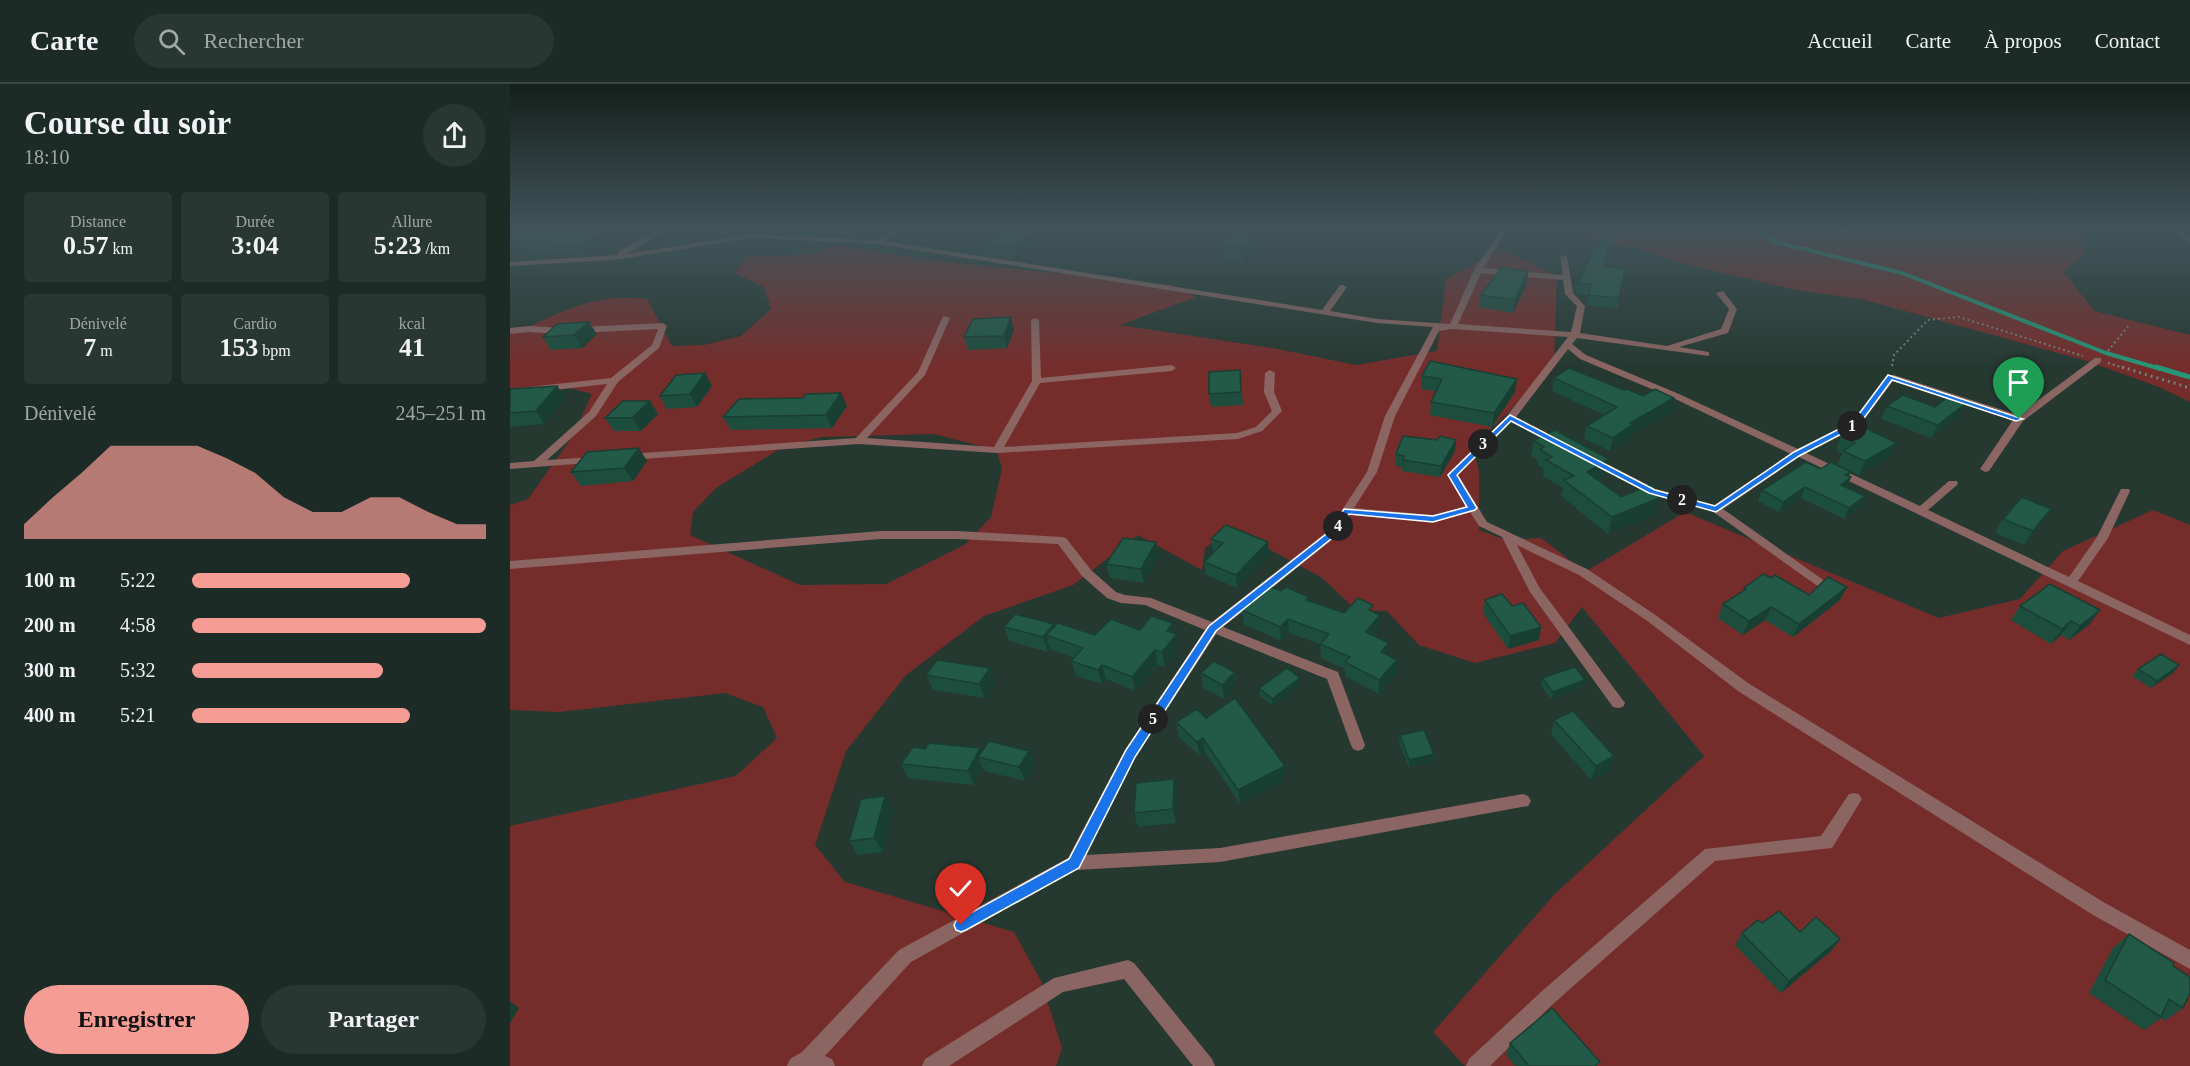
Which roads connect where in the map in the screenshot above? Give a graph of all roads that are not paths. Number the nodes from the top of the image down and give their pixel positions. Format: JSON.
{"nodes":[{"id":1,"x":1093,"y":276,"type":"edge"},
{"id":2,"x":1475,"y":276,"type":"edge"},
{"id":3,"x":1543,"y":276,"type":"edge"},
{"id":4,"x":1567,"y":278,"type":"joint"},
{"id":5,"x":1343,"y":287,"type":"dead end"},
{"id":6,"x":1719,"y":293,"type":"dead end"},
{"id":7,"x":1325,"y":312,"type":"junction"},
{"id":8,"x":946,"y":318,"type":"dead end"},
{"id":9,"x":1035,"y":320,"type":"dead end"},
{"id":10,"x":1453,"y":326,"type":"junction"},
{"id":11,"x":510,"y":331,"type":"edge"},
{"id":12,"x":1571,"y":340,"type":"junction"},
{"id":13,"x":1667,"y":348,"type":"junction"},
{"id":14,"x":1706,"y":354,"type":"dead end"},
{"id":15,"x":2098,"y":360,"type":"road end"},
{"id":16,"x":1172,"y":368,"type":"dead end"},
{"id":17,"x":1270,"y":373,"type":"dead end"},
{"id":18,"x":614,"y":380,"type":"junction"},
{"id":19,"x":1037,"y":381,"type":"junction"},
{"id":20,"x":510,"y":392,"type":"edge"},
{"id":21,"x":1510,"y":418,"type":"junction"},
{"id":22,"x":2019,"y":419,"type":"junction"},
{"id":23,"x":859,"y":441,"type":"junction"},
{"id":24,"x":997,"y":450,"type":"junction"},
{"id":25,"x":1797,"y":454,"type":"junction"},
{"id":26,"x":537,"y":464,"type":"junction"},
{"id":27,"x":510,"y":466,"type":"edge"},
{"id":28,"x":1985,"y":469,"type":"dead end"},
{"id":29,"x":1953,"y":483,"type":"dead end"},
{"id":30,"x":2125,"y":491,"type":"dead end"},
{"id":31,"x":1472,"y":508,"type":"junction"},
{"id":32,"x":1716,"y":509,"type":"junction"},
{"id":33,"x":1347,"y":511,"type":"junction"},
{"id":34,"x":1921,"y":511,"type":"junction"},
{"id":35,"x":1506,"y":535,"type":"junction"},
{"id":36,"x":510,"y":565,"type":"edge"},
{"id":37,"x":2071,"y":583,"type":"junction"},
{"id":38,"x":1830,"y":588,"type":"edge"},
{"id":39,"x":1213,"y":628,"type":"junction"},
{"id":40,"x":2190,"y":640,"type":"edge"},
{"id":41,"x":1618,"y":704,"type":"dead end"},
{"id":42,"x":1358,"y":745,"type":"dead end"},
{"id":43,"x":1854,"y":799,"type":"dead end"},
{"id":44,"x":1523,"y":801,"type":"dead end"},
{"id":45,"x":1074,"y":863,"type":"junction"},
{"id":46,"x":2190,"y":960,"type":"edge"},
{"id":47,"x":810,"y":1064,"type":"edge"},
{"id":48,"x":933,"y":1066,"type":"edge"},
{"id":49,"x":1204,"y":1066,"type":"edge"},
{"id":50,"x":1476,"y":1066,"type":"edge"}],
"edges":[{"from":1,"to":7,"type":"street"},
{"from":2,"to":10,"type":"street"},
{"from":3,"to":4,"type":"street"},
{"from":4,"to":12,"type":"street"},
{"from":5,"to":7,"type":"street"},
{"from":6,"to":13,"type":"street"},
{"from":7,"to":10,"type":"street"},
{"from":8,"to":23,"type":"street"},
{"from":9,"to":19,"type":"street"},
{"from":10,"to":12,"type":"street"},
{"from":10,"to":33,"type":"street"},
{"from":11,"to":18,"type":"street"},
{"from":12,"to":13,"type":"street"},
{"from":12,"to":21,"type":"street"},
{"from":12,"to":25,"type":"street"},
{"from":13,"to":14,"type":"street"},
{"from":15,"to":22,"type":"street"},
{"from":16,"to":19,"type":"street"},
{"from":17,"to":24,"type":"street"},
{"from":18,"to":20,"type":"street"},
{"from":18,"to":26,"type":"street"},
{"from":19,"to":24,"type":"street"},
{"from":21,"to":31,"type":"street"},
{"from":21,"to":32,"type":"street"},
{"from":22,"to":25,"type":"street"},
{"from":22,"to":28,"type":"street"},
{"from":23,"to":24,"type":"street"},
{"from":23,"to":26,"type":"street"},
{"from":25,"to":32,"type":"street"},
{"from":25,"to":34,"type":"street"},
{"from":26,"to":27,"type":"street"},
{"from":29,"to":34,"type":"street"},
{"from":30,"to":37,"type":"street"},
{"from":31,"to":33,"type":"street"},
{"from":31,"to":35,"type":"street"},
{"from":32,"to":38,"type":"street"},
{"from":33,"to":39,"type":"street"},
{"from":34,"to":37,"type":"street"},
{"from":35,"to":41,"type":"street"},
{"from":35,"to":46,"type":"street"},
{"from":36,"to":39,"type":"street"},
{"from":37,"to":40,"type":"street"},
{"from":39,"to":42,"type":"street"},
{"from":39,"to":45,"type":"street"},
{"from":43,"to":50,"type":"street"},
{"from":44,"to":45,"type":"street"},
{"from":45,"to":47,"type":"street"},
{"from":48,"to":49,"type":"street"}]}
